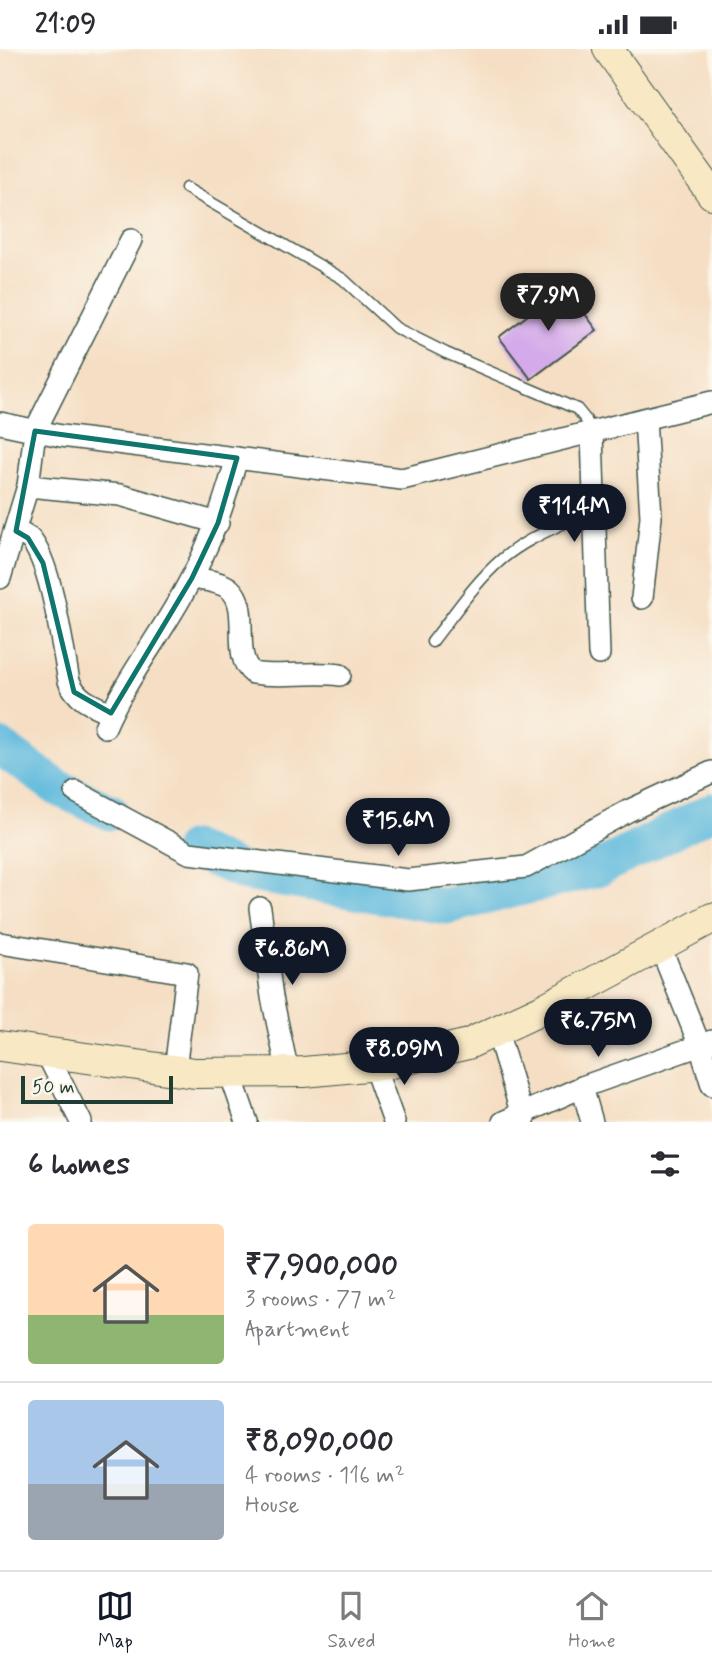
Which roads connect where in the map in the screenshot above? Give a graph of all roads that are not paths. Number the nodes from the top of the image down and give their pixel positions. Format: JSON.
{"nodes":[{"id":1,"x":608,"y":49,"type":"edge"},
{"id":2,"x":186,"y":188,"type":"dead end"},
{"id":3,"x":712,"y":194,"type":"edge"},
{"id":4,"x":131,"y":240,"type":"dead end"},
{"id":5,"x":712,"y":402,"type":"edge"},
{"id":6,"x":645,"y":419,"type":"junction"},
{"id":7,"x":0,"y":423,"type":"edge"},
{"id":8,"x":35,"y":431,"type":"junction"},
{"id":9,"x":592,"y":433,"type":"junction"},
{"id":10,"x":237,"y":458,"type":"junction"},
{"id":11,"x":28,"y":486,"type":"junction"},
{"id":12,"x":594,"y":509,"type":"junction"},
{"id":13,"x":218,"y":523,"type":"junction"},
{"id":14,"x":10,"y":534,"type":"edge"},
{"id":15,"x":0,"y":578,"type":"edge"},
{"id":16,"x":192,"y":578,"type":"junction"},
{"id":17,"x":642,"y":598,"type":"dead end"},
{"id":18,"x":432,"y":642,"type":"dead end"},
{"id":19,"x":599,"y":654,"type":"dead end"},
{"id":20,"x":340,"y":675,"type":"dead end"},
{"id":21,"x":712,"y":772,"type":"edge"},
{"id":22,"x":76,"y":792,"type":"dead end"},
{"id":23,"x":260,"y":908,"type":"dead end"},
{"id":24,"x":712,"y":918,"type":"edge"},
{"id":25,"x":0,"y":943,"type":"edge"},
{"id":26,"x":660,"y":946,"type":"junction"},
{"id":27,"x":497,"y":1031,"type":"junction"},
{"id":28,"x":706,"y":1043,"type":"edge"},
{"id":29,"x":0,"y":1046,"type":"edge"},
{"id":30,"x":46,"y":1052,"type":"junction"},
{"id":31,"x":374,"y":1066,"type":"junction"},
{"id":32,"x":175,"y":1070,"type":"junction"},
{"id":33,"x":230,"y":1073,"type":"junction"},
{"id":34,"x":288,"y":1073,"type":"junction"},
{"id":35,"x":712,"y":1085,"type":"edge"},
{"id":36,"x":583,"y":1087,"type":"junction"},
{"id":37,"x":516,"y":1119,"type":"edge"},
{"id":38,"x":81,"y":1122,"type":"edge"},
{"id":39,"x":247,"y":1122,"type":"edge"},
{"id":40,"x":394,"y":1122,"type":"edge"},
{"id":41,"x":592,"y":1122,"type":"edge"}],
"edges":[{"from":1,"to":3,"type":"main road"},
{"from":2,"to":9,"type":"lane"},
{"from":4,"to":8,"type":"street"},
{"from":5,"to":6,"type":"street"},
{"from":6,"to":9,"type":"street"},
{"from":6,"to":17,"type":"street"},
{"from":7,"to":8,"type":"street"},
{"from":8,"to":10,"type":"street"},
{"from":8,"to":11,"type":"street"},
{"from":9,"to":10,"type":"street"},
{"from":9,"to":12,"type":"street"},
{"from":10,"to":13,"type":"street"},
{"from":11,"to":13,"type":"street"},
{"from":11,"to":14,"type":"street"},
{"from":12,"to":18,"type":"lane"},
{"from":12,"to":19,"type":"street"},
{"from":13,"to":16,"type":"street"},
{"from":14,"to":15,"type":"street"},
{"from":14,"to":16,"type":"street"},
{"from":16,"to":20,"type":"street"},
{"from":21,"to":22,"type":"street"},
{"from":23,"to":34,"type":"street"},
{"from":24,"to":26,"type":"main road"},
{"from":25,"to":32,"type":"street"},
{"from":26,"to":27,"type":"main road"},
{"from":26,"to":28,"type":"street"},
{"from":27,"to":31,"type":"main road"},
{"from":27,"to":37,"type":"street"},
{"from":28,"to":35,"type":"street"},
{"from":28,"to":36,"type":"street"},
{"from":29,"to":30,"type":"main road"},
{"from":30,"to":32,"type":"main road"},
{"from":30,"to":38,"type":"street"},
{"from":31,"to":34,"type":"main road"},
{"from":31,"to":40,"type":"street"},
{"from":32,"to":33,"type":"main road"},
{"from":33,"to":34,"type":"main road"},
{"from":33,"to":39,"type":"street"},
{"from":36,"to":37,"type":"street"},
{"from":36,"to":41,"type":"street"}]}
